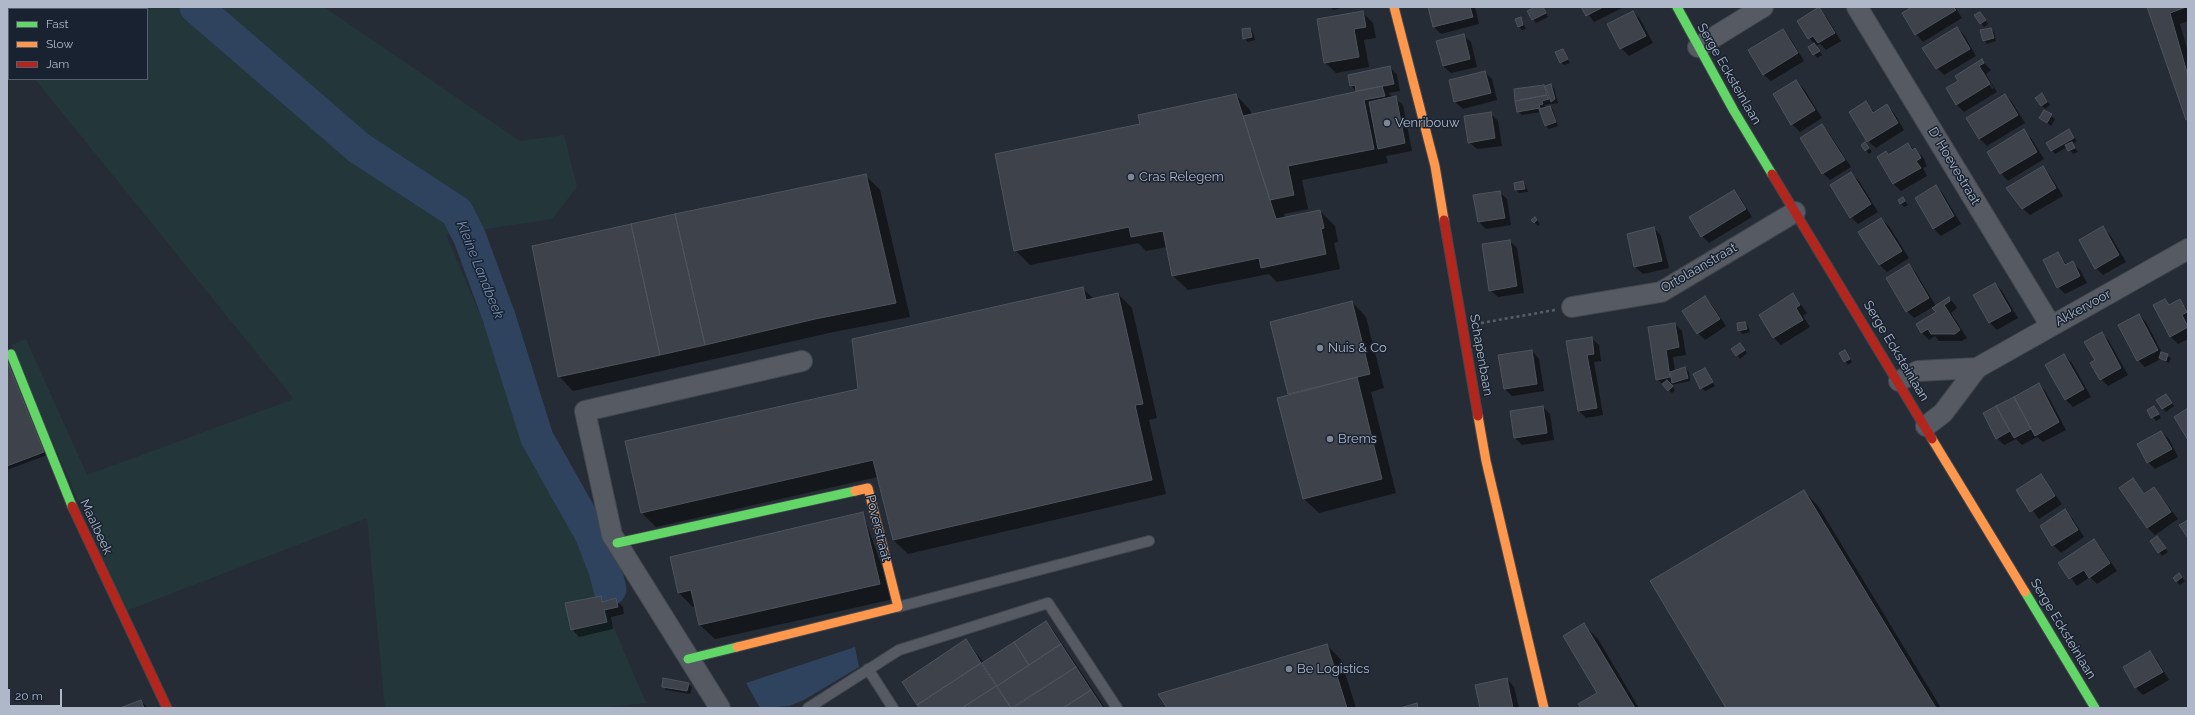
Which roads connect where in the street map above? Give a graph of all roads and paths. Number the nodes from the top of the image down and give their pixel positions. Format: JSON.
{"nodes":[{"id":1,"x":1394,"y":7,"type":"edge"},
{"id":2,"x":1677,"y":7,"type":"edge"},
{"id":3,"x":1763,"y":7,"type":"edge"},
{"id":4,"x":1857,"y":7,"type":"edge"},
{"id":5,"x":1698,"y":47,"type":"junction"},
{"id":6,"x":1795,"y":212,"type":"junction"},
{"id":7,"x":2188,"y":249,"type":"edge"},
{"id":8,"x":1572,"y":307,"type":"joint"},
{"id":9,"x":1463,"y":324,"type":"junction"},
{"id":10,"x":2051,"y":326,"type":"junction"},
{"id":11,"x":11,"y":354,"type":"dead end"},
{"id":12,"x":802,"y":361,"type":"dead end"},
{"id":13,"x":1977,"y":368,"type":"junction"},
{"id":14,"x":1899,"y":381,"type":"junction"},
{"id":15,"x":1926,"y":426,"type":"junction"},
{"id":16,"x":1149,"y":541,"type":"dead end"},
{"id":17,"x":617,"y":543,"type":"junction"},
{"id":18,"x":898,"y":607,"type":"junction"},
{"id":19,"x":688,"y":659,"type":"junction"},
{"id":20,"x":868,"y":670,"type":"junction"},
{"id":21,"x":167,"y":708,"type":"edge"},
{"id":22,"x":720,"y":708,"type":"edge"},
{"id":23,"x":808,"y":708,"type":"edge"},
{"id":24,"x":893,"y":708,"type":"edge"},
{"id":25,"x":1117,"y":708,"type":"edge"},
{"id":26,"x":1544,"y":708,"type":"edge"},
{"id":27,"x":2095,"y":708,"type":"edge"}],
"edges":[{"from":1,"to":9,"type":"street","name":"Schapenbaan"},
{"from":2,"to":5,"type":"street","name":"Serge Ecksteinlaan"},
{"from":3,"to":5,"type":"street"},
{"from":4,"to":10,"type":"street","name":"D' Hoevestraat"},
{"from":5,"to":6,"type":"street","name":"Serge Ecksteinlaan"},
{"from":6,"to":8,"type":"street","name":"Ortolaanstraat"},
{"from":6,"to":14,"type":"street","name":"Serge Ecksteinlaan"},
{"from":7,"to":10,"type":"street","name":"Akkervoor"},
{"from":8,"to":9,"type":"path"},
{"from":9,"to":26,"type":"street","name":"Schapenbaan"},
{"from":10,"to":13,"type":"street","name":"Akkervoor"},
{"from":11,"to":21,"type":"street","name":"Maalbeek"},
{"from":12,"to":17,"type":"street"},
{"from":13,"to":14,"type":"street","name":"Akkervoor"},
{"from":13,"to":15,"type":"street","name":"Akkervoor"},
{"from":14,"to":15,"type":"street","name":"Serge Ecksteinlaan"},
{"from":15,"to":27,"type":"street","name":"Serge Ecksteinlaan"},
{"from":16,"to":18,"type":"lane"},
{"from":17,"to":18,"type":"street","name":"Poverstraat"},
{"from":17,"to":19,"type":"street"},
{"from":18,"to":19,"type":"street"},
{"from":19,"to":22,"type":"street"},
{"from":20,"to":23,"type":"lane"},
{"from":20,"to":24,"type":"lane"},
{"from":20,"to":25,"type":"lane"}]}
